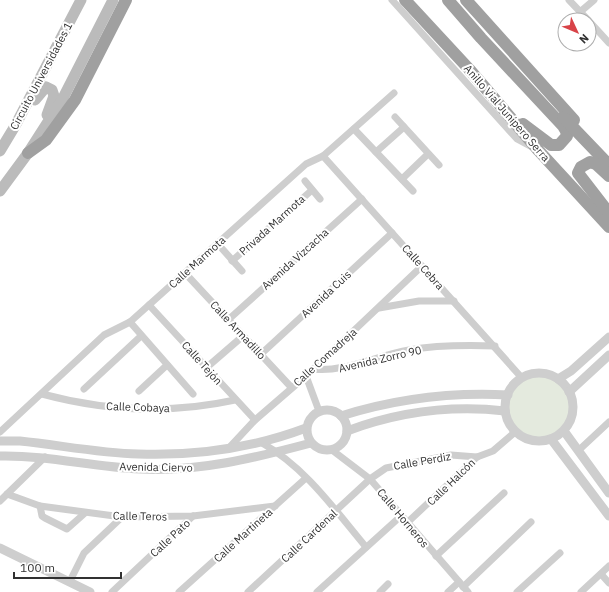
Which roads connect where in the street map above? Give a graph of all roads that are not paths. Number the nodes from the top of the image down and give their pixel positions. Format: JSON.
{"nodes":[{"id":1,"x":81,"y":0,"type":"edge"},
{"id":2,"x":113,"y":0,"type":"edge"},
{"id":3,"x":126,"y":0,"type":"edge"},
{"id":4,"x":392,"y":0,"type":"edge"},
{"id":5,"x":404,"y":0,"type":"edge"},
{"id":6,"x":448,"y":0,"type":"edge"},
{"id":7,"x":455,"y":0,"type":"edge"},
{"id":8,"x":466,"y":0,"type":"edge"},
{"id":9,"x":569,"y":0,"type":"edge"},
{"id":10,"x":594,"y":0,"type":"edge"},
{"id":11,"x":580,"y":12,"type":"joint"},
{"id":12,"x":597,"y":30,"type":"edge"},
{"id":13,"x":609,"y":43,"type":"edge"},
{"id":14,"x":394,"y":93,"type":"dead end"},
{"id":15,"x":504,"y":110,"type":"junction"},
{"id":16,"x":395,"y":117,"type":"dead end"},
{"id":17,"x":15,"y":126,"type":"junction"},
{"id":18,"x":404,"y":127,"type":"junction"},
{"id":19,"x":354,"y":129,"type":"junction"},
{"id":20,"x":39,"y":135,"type":"junction"},
{"id":21,"x":591,"y":146,"type":"junction"},
{"id":22,"x":0,"y":151,"type":"edge"},
{"id":23,"x":539,"y":151,"type":"junction"},
{"id":24,"x":376,"y":152,"type":"junction"},
{"id":25,"x":28,"y":153,"type":"junction"},
{"id":26,"x":428,"y":154,"type":"junction"},
{"id":27,"x":323,"y":156,"type":"junction"},
{"id":28,"x":439,"y":165,"type":"dead end"},
{"id":29,"x":609,"y":165,"type":"edge"},
{"id":30,"x":609,"y":176,"type":"edge"},
{"id":31,"x":402,"y":179,"type":"junction"},
{"id":32,"x":305,"y":181,"type":"dead end"},
{"id":33,"x":312,"y":190,"type":"junction"},
{"id":34,"x":0,"y":191,"type":"edge"},
{"id":35,"x":413,"y":191,"type":"dead end"},
{"id":36,"x":320,"y":199,"type":"dead end"},
{"id":37,"x":362,"y":199,"type":"junction"},
{"id":38,"x":609,"y":213,"type":"edge"},
{"id":39,"x":609,"y":227,"type":"edge"},
{"id":40,"x":392,"y":233,"type":"junction"},
{"id":41,"x":217,"y":244,"type":"junction"},
{"id":42,"x":232,"y":261,"type":"junction"},
{"id":43,"x":422,"y":266,"type":"junction"},
{"id":44,"x":242,"y":271,"type":"dead end"},
{"id":45,"x":185,"y":273,"type":"junction"},
{"id":46,"x":454,"y":301,"type":"junction"},
{"id":47,"x":149,"y":305,"type":"junction"},
{"id":48,"x":377,"y":308,"type":"junction"},
{"id":49,"x":228,"y":320,"type":"junction"},
{"id":50,"x":130,"y":322,"type":"junction"},
{"id":51,"x":141,"y":336,"type":"junction"},
{"id":52,"x":243,"y":336,"type":"junction"},
{"id":53,"x":609,"y":337,"type":"edge"},
{"id":54,"x":494,"y":346,"type":"junction"},
{"id":55,"x":260,"y":355,"type":"junction"},
{"id":56,"x":609,"y":355,"type":"edge"},
{"id":57,"x":167,"y":366,"type":"junction"},
{"id":58,"x":206,"y":368,"type":"junction"},
{"id":59,"x":313,"y":369,"type":"junction"},
{"id":60,"x":306,"y":376,"type":"junction"},
{"id":61,"x":522,"y":378,"type":"junction"},
{"id":62,"x":558,"y":379,"type":"junction"},
{"id":63,"x":291,"y":387,"type":"junction"},
{"id":64,"x":84,"y":389,"type":"dead end"},
{"id":65,"x":139,"y":391,"type":"dead end"},
{"id":66,"x":569,"y":392,"type":"junction"},
{"id":67,"x":42,"y":394,"type":"junction"},
{"id":68,"x":193,"y":394,"type":"dead end"},
{"id":69,"x":508,"y":395,"type":"junction"},
{"id":70,"x":426,"y":397,"type":"junction"},
{"id":71,"x":235,"y":400,"type":"junction"},
{"id":72,"x":426,"y":410,"type":"junction"},
{"id":73,"x":319,"y":411,"type":"junction"},
{"id":74,"x":505,"y":411,"type":"junction"},
{"id":75,"x":341,"y":416,"type":"junction"},
{"id":76,"x":255,"y":420,"type":"junction"},
{"id":77,"x":609,"y":422,"type":"edge"},
{"id":78,"x":306,"y":428,"type":"junction"},
{"id":79,"x":347,"y":431,"type":"junction"},
{"id":80,"x":564,"y":431,"type":"junction"},
{"id":81,"x":0,"y":432,"type":"edge"},
{"id":82,"x":515,"y":432,"type":"junction"},
{"id":83,"x":551,"y":439,"type":"junction"},
{"id":84,"x":0,"y":441,"type":"edge"},
{"id":85,"x":262,"y":443,"type":"junction"},
{"id":86,"x":311,"y":443,"type":"junction"},
{"id":87,"x":228,"y":449,"type":"junction"},
{"id":88,"x":332,"y":450,"type":"junction"},
{"id":89,"x":579,"y":450,"type":"junction"},
{"id":90,"x":278,"y":452,"type":"junction"},
{"id":91,"x":138,"y":454,"type":"junction"},
{"id":92,"x":0,"y":456,"type":"edge"},
{"id":93,"x":45,"y":457,"type":"junction"},
{"id":94,"x":477,"y":457,"type":"junction"},
{"id":95,"x":139,"y":469,"type":"junction"},
{"id":96,"x":306,"y":478,"type":"junction"},
{"id":97,"x":370,"y":479,"type":"junction"},
{"id":98,"x":608,"y":488,"type":"edge"},
{"id":99,"x":504,"y":493,"type":"dead end"},
{"id":100,"x":7,"y":494,"type":"junction"},
{"id":101,"x":0,"y":501,"type":"edge"},
{"id":102,"x":40,"y":506,"type":"junction"},
{"id":103,"x":275,"y":506,"type":"junction"},
{"id":104,"x":336,"y":511,"type":"junction"},
{"id":105,"x":85,"y":513,"type":"junction"},
{"id":106,"x":402,"y":515,"type":"junction"},
{"id":107,"x":193,"y":516,"type":"junction"},
{"id":108,"x":609,"y":516,"type":"edge"},
{"id":109,"x":122,"y":517,"type":"junction"},
{"id":110,"x":408,"y":522,"type":"junction"},
{"id":111,"x":532,"y":522,"type":"dead end"},
{"id":112,"x":366,"y":547,"type":"junction"},
{"id":113,"x":0,"y":548,"type":"edge"},
{"id":114,"x":560,"y":554,"type":"dead end"},
{"id":115,"x":436,"y":556,"type":"junction"},
{"id":116,"x":609,"y":566,"type":"edge"},
{"id":117,"x":601,"y":574,"type":"junction"},
{"id":118,"x":70,"y":581,"type":"junction"},
{"id":119,"x":609,"y":583,"type":"edge"},
{"id":120,"x":388,"y":584,"type":"dead end"},
{"id":121,"x":463,"y":587,"type":"edge"},
{"id":122,"x":90,"y":592,"type":"edge"},
{"id":123,"x":112,"y":592,"type":"edge"},
{"id":124,"x":179,"y":592,"type":"edge"},
{"id":125,"x":248,"y":592,"type":"edge"},
{"id":126,"x":317,"y":592,"type":"edge"},
{"id":127,"x":380,"y":592,"type":"edge"},
{"id":128,"x":448,"y":592,"type":"edge"},
{"id":129,"x":517,"y":592,"type":"edge"},
{"id":130,"x":580,"y":592,"type":"edge"}],
"edges":[{"from":1,"to":17,"type":"main road","name":"Circuito Universidades 1"},
{"from":2,"to":20,"type":"main road"},
{"from":3,"to":25,"type":"highway"},
{"from":4,"to":23,"type":"street"},
{"from":5,"to":15,"type":"highway","name":"Anillo Vial Junípero Serra"},
{"from":6,"to":15,"type":"highway"},
{"from":7,"to":21,"type":"highway"},
{"from":8,"to":21,"type":"highway"},
{"from":9,"to":11,"type":"street"},
{"from":10,"to":11,"type":"street"},
{"from":12,"to":13,"type":"street"},
{"from":14,"to":19,"type":"street","name":"Calle Marmota"},
{"from":15,"to":23,"type":"highway","name":"Anillo Vial Junípero Serra"},
{"from":16,"to":18,"type":"street"},
{"from":17,"to":20,"type":"main road"},
{"from":17,"to":22,"type":"main road","name":"Circuito Universidades 1"},
{"from":18,"to":24,"type":"street"},
{"from":18,"to":26,"type":"street"},
{"from":19,"to":24,"type":"street"},
{"from":19,"to":27,"type":"street","name":"Calle Marmota"},
{"from":20,"to":25,"type":"main road"},
{"from":21,"to":29,"type":"highway"},
{"from":23,"to":39,"type":"highway","name":"Anillo Vial Junípero Serra"},
{"from":24,"to":31,"type":"street"},
{"from":25,"to":34,"type":"main road"},
{"from":26,"to":28,"type":"street"},
{"from":26,"to":31,"type":"street"},
{"from":27,"to":37,"type":"street","name":"Calle Cebra"},
{"from":27,"to":41,"type":"street","name":"Calle Marmota"},
{"from":30,"to":38,"type":"highway"},
{"from":31,"to":35,"type":"street"},
{"from":32,"to":33,"type":"street"},
{"from":33,"to":36,"type":"street"},
{"from":33,"to":42,"type":"street","name":"Privada Marmota"},
{"from":37,"to":40,"type":"street","name":"Calle Cebra"},
{"from":37,"to":49,"type":"street","name":"Avenida Vizcacha"},
{"from":40,"to":43,"type":"street","name":"Calle Cebra"},
{"from":40,"to":55,"type":"street","name":"Avenida Cuis"},
{"from":41,"to":42,"type":"street","name":"Privada Marmota"},
{"from":41,"to":45,"type":"street","name":"Calle Marmota"},
{"from":42,"to":44,"type":"street","name":"Privada Marmota"},
{"from":43,"to":46,"type":"street","name":"Calle Cebra"},
{"from":43,"to":48,"type":"street","name":"Calle Comadreja"},
{"from":45,"to":47,"type":"street","name":"Calle Marmota"},
{"from":45,"to":49,"type":"street","name":"Calle Armadillo"},
{"from":46,"to":48,"type":"street"},
{"from":46,"to":54,"type":"street","name":"Calle Cebra"},
{"from":47,"to":50,"type":"street","name":"Calle Marmota"},
{"from":47,"to":58,"type":"street","name":"Calle Tejón"},
{"from":48,"to":59,"type":"street","name":"Calle Comadreja"},
{"from":49,"to":52,"type":"street","name":"Calle Armadillo"},
{"from":50,"to":51,"type":"street"},
{"from":50,"to":67,"type":"street","name":"Calle Marmota"},
{"from":51,"to":57,"type":"street"},
{"from":51,"to":64,"type":"street"},
{"from":52,"to":55,"type":"street","name":"Calle Armadillo"},
{"from":52,"to":58,"type":"street"},
{"from":53,"to":62,"type":"street"},
{"from":54,"to":59,"type":"street","name":"Avenida Zorro 90"},
{"from":54,"to":61,"type":"street","name":"Calle Cebra"},
{"from":55,"to":63,"type":"street","name":"Calle Armadillo"},
{"from":56,"to":66,"type":"street"},
{"from":57,"to":65,"type":"street"},
{"from":57,"to":68,"type":"street"},
{"from":58,"to":71,"type":"street","name":"Calle Tejón"},
{"from":59,"to":60,"type":"street","name":"Calle Comadreja"},
{"from":60,"to":63,"type":"street","name":"Calle Comadreja"},
{"from":60,"to":73,"type":"street"},
{"from":61,"to":62,"type":"street"},
{"from":61,"to":69,"type":"street"},
{"from":62,"to":66,"type":"street"},
{"from":63,"to":76,"type":"street","name":"Calle Comadreja"},
{"from":66,"to":80,"type":"street"},
{"from":67,"to":71,"type":"street","name":"Calle Cobaya"},
{"from":67,"to":81,"type":"street","name":"Calle Marmota"},
{"from":69,"to":70,"type":"street"},
{"from":69,"to":74,"type":"street"},
{"from":70,"to":72,"type":"street"},
{"from":70,"to":75,"type":"street"},
{"from":71,"to":76,"type":"street","name":"Calle Tejón"},
{"from":72,"to":74,"type":"street"},
{"from":72,"to":79,"type":"street"},
{"from":73,"to":75,"type":"street"},
{"from":73,"to":78,"type":"street"},
{"from":74,"to":82,"type":"street"},
{"from":75,"to":79,"type":"street"},
{"from":76,"to":87,"type":"street","name":"Calle Comadreja"},
{"from":77,"to":89,"type":"street"},
{"from":78,"to":85,"type":"street","name":"Avenida Ciervo"},
{"from":78,"to":86,"type":"street"},
{"from":79,"to":88,"type":"street"},
{"from":80,"to":83,"type":"street"},
{"from":80,"to":89,"type":"street"},
{"from":82,"to":83,"type":"street"},
{"from":82,"to":94,"type":"street","name":"Calle Halcón"},
{"from":83,"to":108,"type":"street"},
{"from":84,"to":91,"type":"street","name":"Avenida Ciervo"},
{"from":85,"to":87,"type":"street","name":"Avenida Ciervo"},
{"from":85,"to":90,"type":"street"},
{"from":86,"to":88,"type":"street"},
{"from":86,"to":90,"type":"street","name":"Avenida Ciervo"},
{"from":87,"to":91,"type":"street","name":"Avenida Ciervo"},
{"from":88,"to":97,"type":"street","name":"Calle Horneros"},
{"from":89,"to":98,"type":"street"},
{"from":90,"to":95,"type":"street","name":"Avenida Ciervo"},
{"from":90,"to":96,"type":"street"},
{"from":91,"to":95,"type":"street"},
{"from":92,"to":93,"type":"street","name":"Avenida Ciervo"},
{"from":93,"to":95,"type":"street","name":"Avenida Ciervo"},
{"from":93,"to":100,"type":"street"},
{"from":94,"to":97,"type":"street","name":"Calle Perdiz"},
{"from":94,"to":110,"type":"street","name":"Calle Halcón"},
{"from":96,"to":103,"type":"street","name":"Calle Martineta"},
{"from":96,"to":104,"type":"street"},
{"from":97,"to":104,"type":"street","name":"Calle Cardenal"},
{"from":97,"to":106,"type":"street","name":"Calle Horneros"},
{"from":99,"to":115,"type":"street"},
{"from":100,"to":101,"type":"street"},
{"from":100,"to":102,"type":"street","name":"Calle Teros"},
{"from":102,"to":105,"type":"street","name":"Calle Teros"},
{"from":102,"to":105,"type":"street"},
{"from":103,"to":107,"type":"street","name":"Calle Teros"},
{"from":103,"to":124,"type":"street","name":"Calle Martineta"},
{"from":104,"to":112,"type":"street"},
{"from":104,"to":125,"type":"street","name":"Calle Cardenal"},
{"from":105,"to":109,"type":"street","name":"Calle Teros"},
{"from":106,"to":110,"type":"street","name":"Calle Horneros"},
{"from":106,"to":112,"type":"street"},
{"from":107,"to":109,"type":"street","name":"Calle Teros"},
{"from":107,"to":123,"type":"street","name":"Calle Pato"},
{"from":109,"to":118,"type":"street"},
{"from":110,"to":115,"type":"street","name":"Calle Horneros"},
{"from":111,"to":121,"type":"street"},
{"from":112,"to":126,"type":"street"},
{"from":113,"to":118,"type":"street"},
{"from":114,"to":129,"type":"street"},
{"from":115,"to":121,"type":"street","name":"Calle Horneros"},
{"from":116,"to":117,"type":"street"},
{"from":117,"to":119,"type":"street"},
{"from":117,"to":130,"type":"street"},
{"from":118,"to":122,"type":"street"},
{"from":120,"to":127,"type":"street"},
{"from":121,"to":128,"type":"street"}]}
